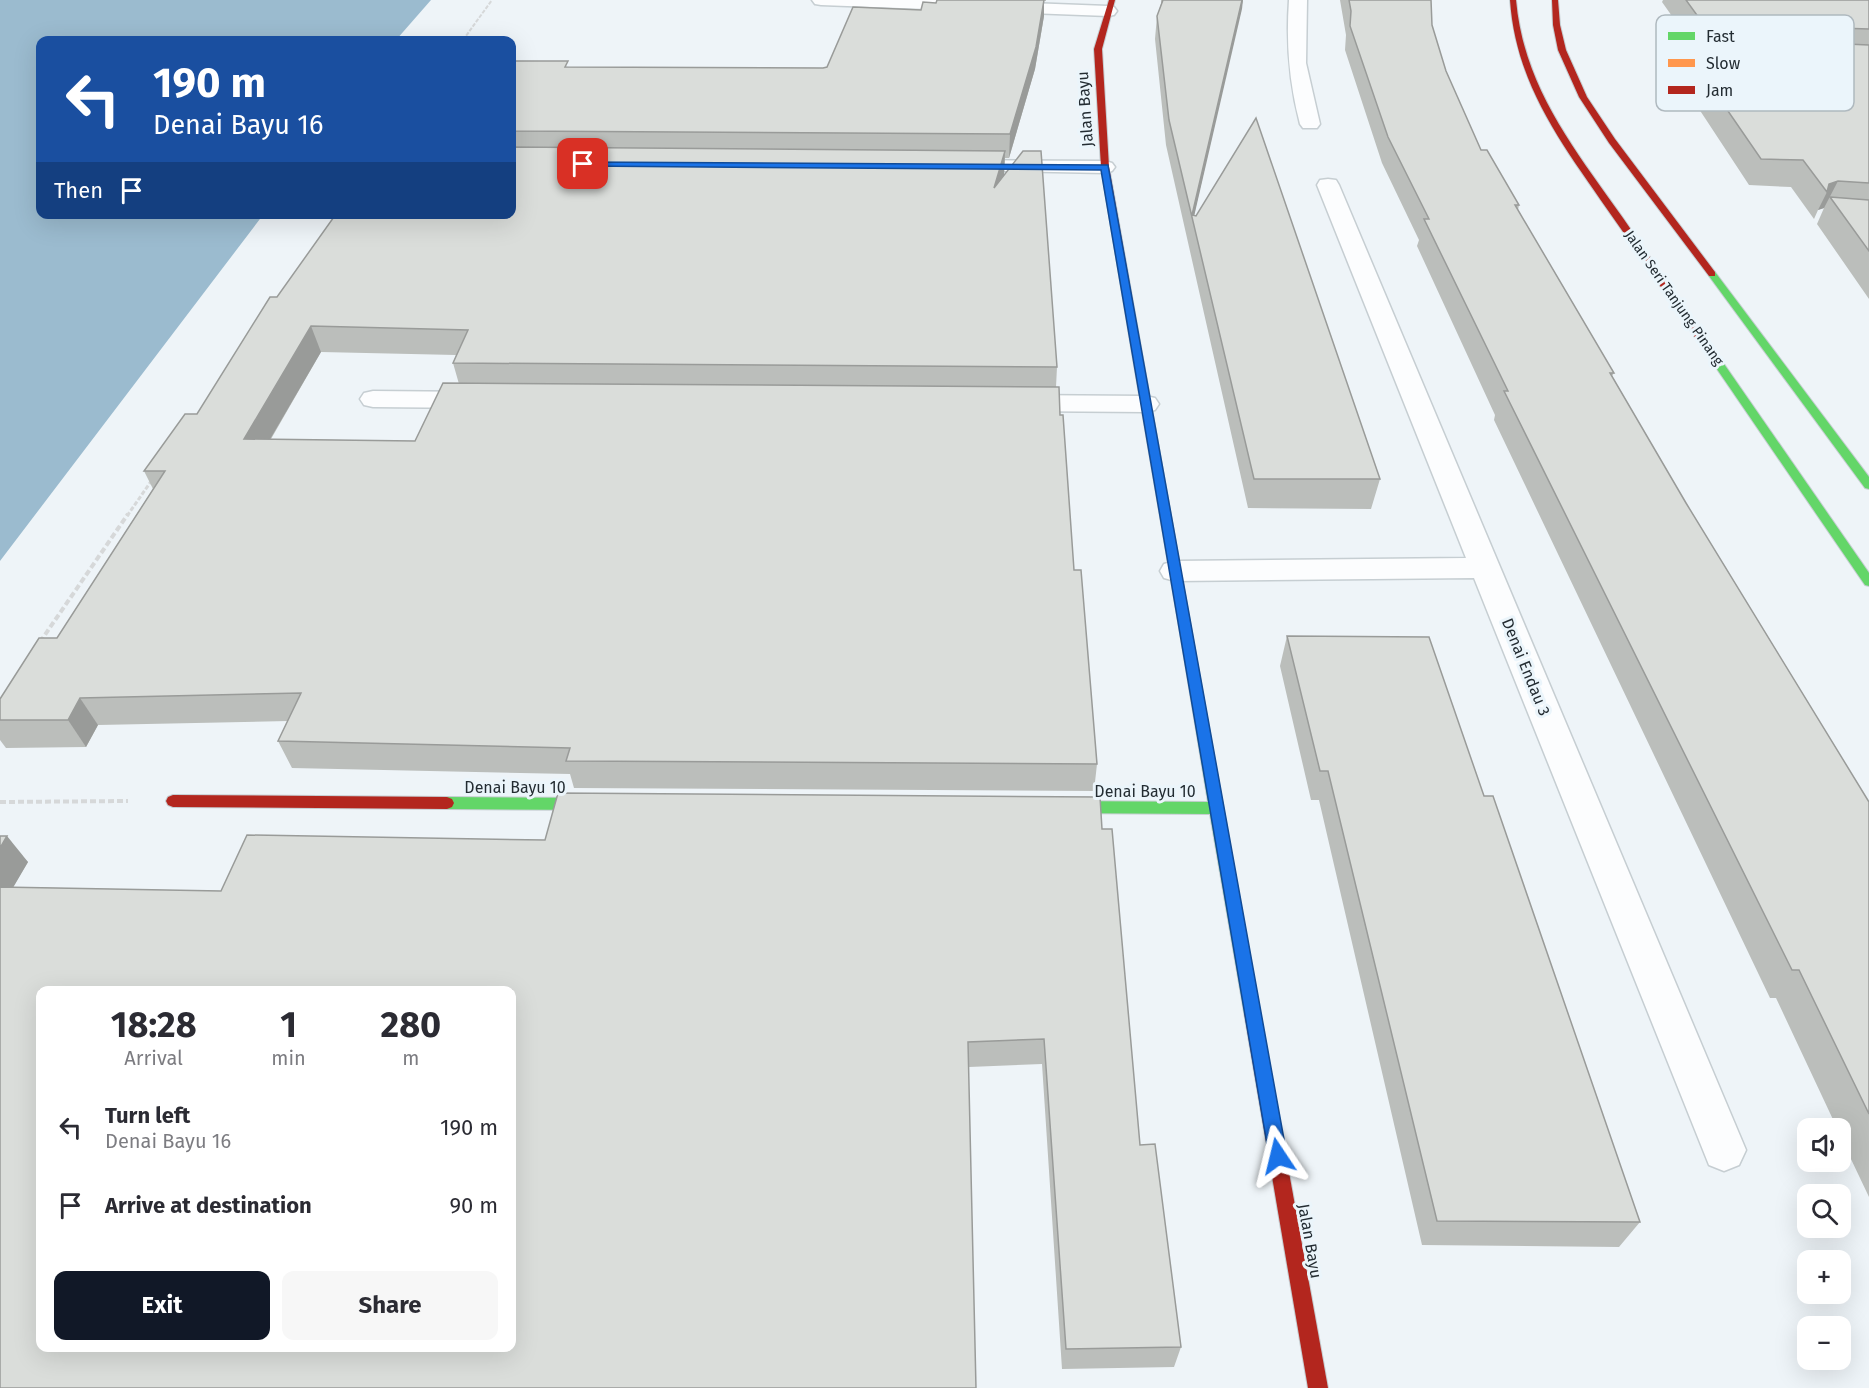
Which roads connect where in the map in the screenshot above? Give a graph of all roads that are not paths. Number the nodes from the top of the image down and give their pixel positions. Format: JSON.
{"nodes":[{"id":1,"x":821,"y":0,"type":"edge"},
{"id":2,"x":1298,"y":0,"type":"edge"},
{"id":3,"x":1513,"y":0,"type":"edge"},
{"id":4,"x":1555,"y":0,"type":"edge"},
{"id":5,"x":1110,"y":5,"type":"edge"},
{"id":6,"x":1310,"y":124,"type":"dead end"},
{"id":7,"x":939,"y":166,"type":"edge"},
{"id":8,"x":1105,"y":167,"type":"junction"},
{"id":9,"x":1328,"y":185,"type":"dead end"},
{"id":10,"x":373,"y":399,"type":"dead end"},
{"id":11,"x":504,"y":400,"type":"edge"},
{"id":12,"x":992,"y":403,"type":"edge"},
{"id":13,"x":1146,"y":404,"type":"junction"},
{"id":14,"x":1869,"y":485,"type":"edge"},
{"id":15,"x":1485,"y":568,"type":"junction"},
{"id":16,"x":1175,"y":571,"type":"junction"},
{"id":17,"x":1869,"y":582,"type":"edge"},
{"id":18,"x":173,"y":801,"type":"road end"},
{"id":19,"x":612,"y":804,"type":"edge"},
{"id":20,"x":1040,"y":807,"type":"edge"},
{"id":21,"x":1218,"y":808,"type":"junction"},
{"id":22,"x":1724,"y":1150,"type":"dead end"},
{"id":23,"x":1318,"y":1388,"type":"edge"}],
"edges":[{"from":1,"to":5,"type":"street"},
{"from":2,"to":6,"type":"street"},
{"from":3,"to":17,"type":"main road","name":"Jalan Seri Tanjung Pinang"},
{"from":4,"to":14,"type":"main road"},
{"from":5,"to":8,"type":"main road","name":"Jalan Bayu"},
{"from":7,"to":8,"type":"street"},
{"from":8,"to":13,"type":"main road","name":"Jalan Bayu"},
{"from":9,"to":15,"type":"street","name":"Denai Endau 3"},
{"from":10,"to":11,"type":"street"},
{"from":12,"to":13,"type":"street"},
{"from":13,"to":16,"type":"main road","name":"Jalan Bayu"},
{"from":15,"to":16,"type":"street"},
{"from":15,"to":22,"type":"street","name":"Denai Endau 3"},
{"from":16,"to":21,"type":"main road","name":"Jalan Bayu"},
{"from":18,"to":19,"type":"main road","name":"Denai Bayu 10"},
{"from":20,"to":21,"type":"main road","name":"Denai Bayu 10"},
{"from":21,"to":23,"type":"main road","name":"Jalan Bayu"}]}
